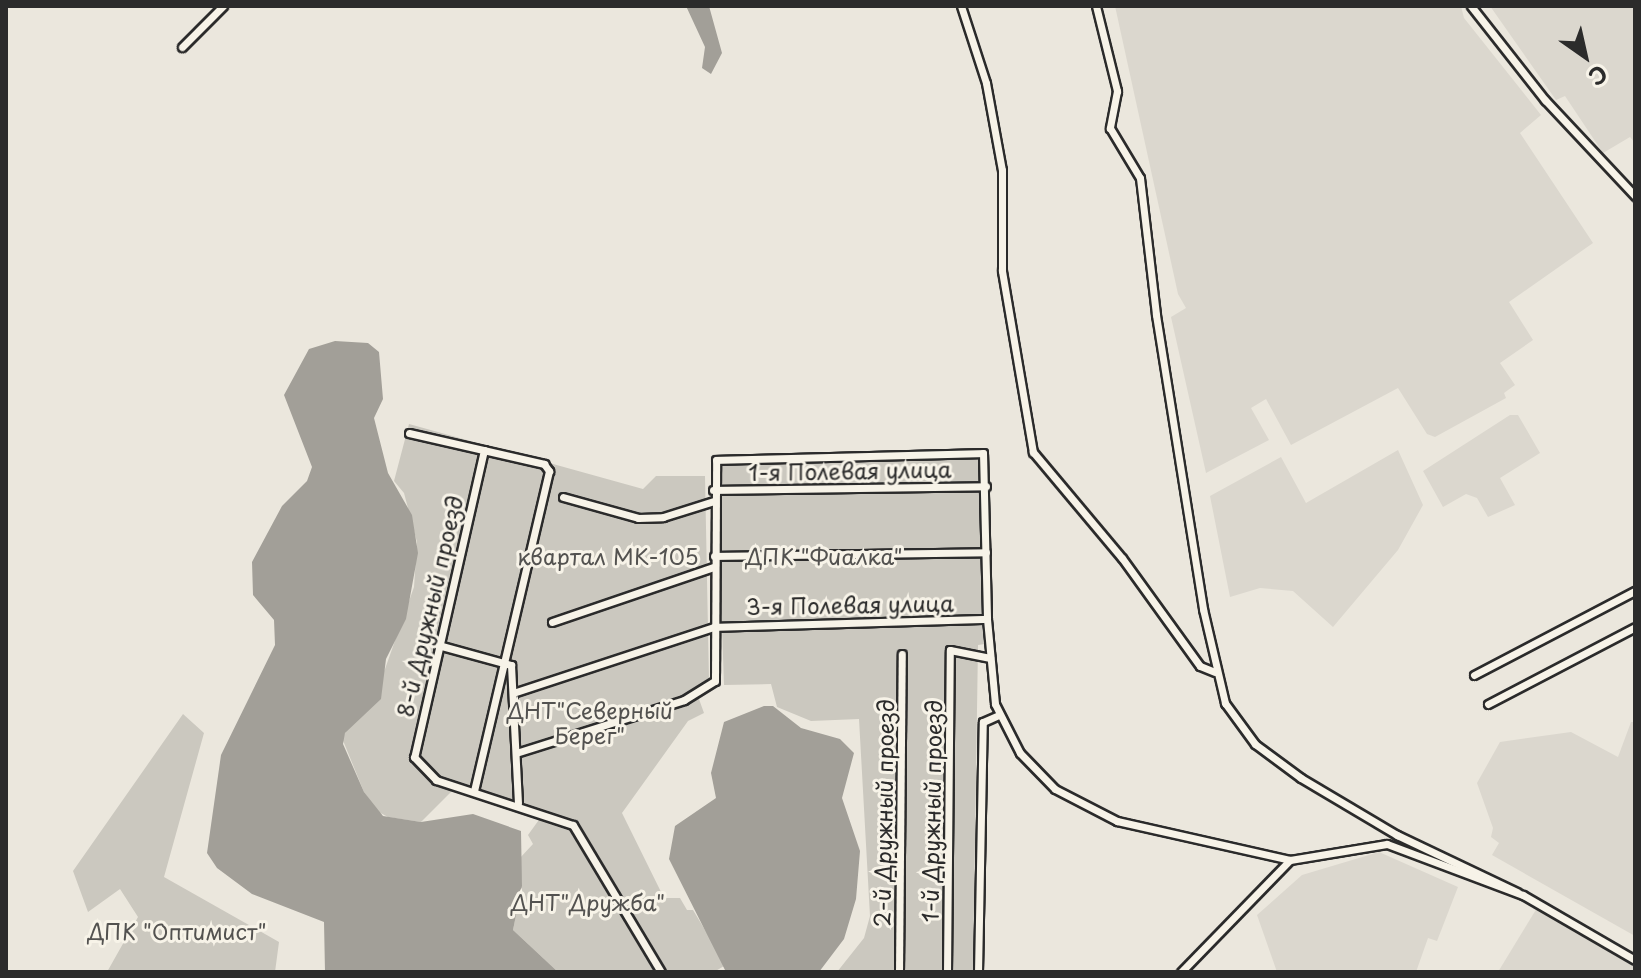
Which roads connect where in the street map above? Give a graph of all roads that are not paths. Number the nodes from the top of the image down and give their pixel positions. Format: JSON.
{"nodes":[{"id":1,"x":223,"y":6,"type":"edge"},
{"id":2,"x":961,"y":6,"type":"edge"},
{"id":3,"x":1096,"y":6,"type":"edge"},
{"id":4,"x":1471,"y":6,"type":"edge"},
{"id":5,"x":182,"y":47,"type":"dead end"},
{"id":6,"x":1635,"y":196,"type":"edge"},
{"id":7,"x":409,"y":433,"type":"dead end"},
{"id":8,"x":484,"y":450,"type":"junction"},
{"id":9,"x":986,"y":486,"type":"junction"},
{"id":10,"x":713,"y":490,"type":"junction"},
{"id":11,"x":563,"y":497,"type":"dead end"},
{"id":12,"x":714,"y":501,"type":"junction"},
{"id":13,"x":986,"y":552,"type":"junction"},
{"id":14,"x":714,"y":556,"type":"junction"},
{"id":15,"x":714,"y":567,"type":"junction"},
{"id":16,"x":1635,"y":591,"type":"edge"},
{"id":17,"x":987,"y":619,"type":"junction"},
{"id":18,"x":552,"y":622,"type":"dead end"},
{"id":19,"x":714,"y":627,"type":"junction"},
{"id":20,"x":1635,"y":627,"type":"edge"},
{"id":21,"x":438,"y":645,"type":"junction"},
{"id":22,"x":902,"y":654,"type":"dead end"},
{"id":23,"x":990,"y":658,"type":"junction"},
{"id":24,"x":504,"y":661,"type":"junction"},
{"id":25,"x":1215,"y":672,"type":"junction"},
{"id":26,"x":1474,"y":675,"type":"dead end"},
{"id":27,"x":513,"y":693,"type":"junction"},
{"id":28,"x":1488,"y":704,"type":"dead end"},
{"id":29,"x":999,"y":715,"type":"junction"},
{"id":30,"x":516,"y":753,"type":"junction"},
{"id":31,"x":474,"y":790,"type":"junction"},
{"id":32,"x":518,"y":803,"type":"junction"},
{"id":33,"x":1290,"y":860,"type":"junction"},
{"id":34,"x":1523,"y":895,"type":"junction"},
{"id":35,"x":1635,"y":960,"type":"edge"},
{"id":36,"x":661,"y":972,"type":"edge"},
{"id":37,"x":899,"y":972,"type":"edge"},
{"id":38,"x":947,"y":972,"type":"edge"},
{"id":39,"x":978,"y":972,"type":"edge"},
{"id":40,"x":1181,"y":972,"type":"edge"}],
"edges":[{"from":1,"to":5,"type":"street"},
{"from":2,"to":25,"type":"street"},
{"from":3,"to":25,"type":"street"},
{"from":4,"to":6,"type":"street"},
{"from":7,"to":8,"type":"street"},
{"from":8,"to":21,"type":"street","name":"8-й Дружный проезд"},
{"from":8,"to":24,"type":"street"},
{"from":9,"to":10,"type":"street","name":"1-я Полевая улица"},
{"from":9,"to":10,"type":"street"},
{"from":9,"to":13,"type":"street"},
{"from":10,"to":12,"type":"street"},
{"from":11,"to":12,"type":"street"},
{"from":12,"to":14,"type":"street"},
{"from":13,"to":14,"type":"street"},
{"from":13,"to":17,"type":"street"},
{"from":14,"to":15,"type":"street"},
{"from":15,"to":18,"type":"street"},
{"from":15,"to":19,"type":"street"},
{"from":16,"to":26,"type":"street"},
{"from":17,"to":19,"type":"street","name":"3-я Полевая улица"},
{"from":17,"to":23,"type":"street"},
{"from":19,"to":27,"type":"street","name":"3-я Полевая улица"},
{"from":19,"to":30,"type":"street"},
{"from":20,"to":28,"type":"street"},
{"from":21,"to":24,"type":"street"},
{"from":21,"to":31,"type":"street","name":"8-й Дружный проезд"},
{"from":22,"to":37,"type":"street","name":"2-й Дружный проезд"},
{"from":23,"to":29,"type":"street"},
{"from":23,"to":38,"type":"street","name":"1-й Дружный проезд"},
{"from":24,"to":27,"type":"street"},
{"from":24,"to":31,"type":"street"},
{"from":25,"to":34,"type":"street"},
{"from":27,"to":30,"type":"street"},
{"from":29,"to":33,"type":"street"},
{"from":29,"to":39,"type":"street"},
{"from":30,"to":32,"type":"street"},
{"from":31,"to":32,"type":"street"},
{"from":32,"to":36,"type":"street"},
{"from":33,"to":34,"type":"street"},
{"from":33,"to":40,"type":"street"},
{"from":34,"to":35,"type":"street"}]}
